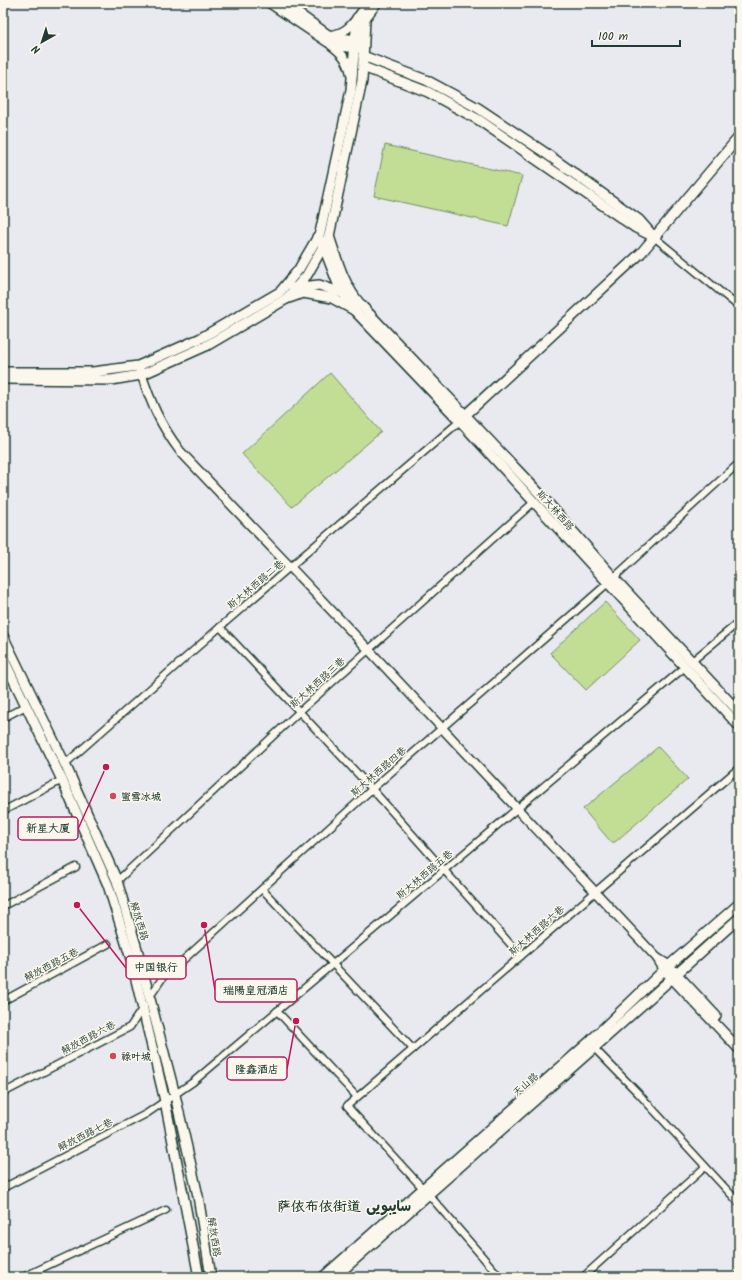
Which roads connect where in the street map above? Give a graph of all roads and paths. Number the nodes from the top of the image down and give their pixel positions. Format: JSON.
{"nodes":[{"id":1,"x":270,"y":3,"type":"edge"},
{"id":2,"x":282,"y":3,"type":"edge"},
{"id":3,"x":368,"y":3,"type":"edge"},
{"id":4,"x":377,"y":3,"type":"edge"},
{"id":5,"x":361,"y":18,"type":"junction"},
{"id":6,"x":328,"y":38,"type":"junction"},
{"id":7,"x":360,"y":46,"type":"junction"},
{"id":8,"x":363,"y":67,"type":"junction"},
{"id":9,"x":353,"y":80,"type":"junction"},
{"id":10,"x":739,"y":137,"type":"edge"},
{"id":11,"x":329,"y":236,"type":"junction"},
{"id":12,"x":317,"y":237,"type":"junction"},
{"id":13,"x":654,"y":237,"type":"junction"},
{"id":14,"x":323,"y":245,"type":"junction"},
{"id":15,"x":295,"y":288,"type":"junction"},
{"id":16,"x":343,"y":292,"type":"junction"},
{"id":17,"x":283,"y":296,"type":"junction"},
{"id":18,"x":356,"y":300,"type":"junction"},
{"id":19,"x":739,"y":307,"type":"edge"},
{"id":20,"x":355,"y":311,"type":"junction"},
{"id":21,"x":138,"y":366,"type":"junction"},
{"id":22,"x":3,"y":372,"type":"edge"},
{"id":23,"x":141,"y":375,"type":"junction"},
{"id":24,"x":3,"y":379,"type":"edge"},
{"id":25,"x":462,"y":418,"type":"junction"},
{"id":26,"x":739,"y":463,"type":"edge"},
{"id":27,"x":534,"y":502,"type":"junction"},
{"id":28,"x":290,"y":568,"type":"junction"},
{"id":29,"x":611,"y":580,"type":"junction"},
{"id":30,"x":739,"y":622,"type":"edge"},
{"id":31,"x":220,"y":627,"type":"junction"},
{"id":32,"x":3,"y":636,"type":"edge"},
{"id":33,"x":369,"y":650,"type":"junction"},
{"id":34,"x":3,"y":658,"type":"edge"},
{"id":35,"x":688,"y":665,"type":"junction"},
{"id":36,"x":26,"y":706,"type":"junction"},
{"id":37,"x":300,"y":711,"type":"junction"},
{"id":38,"x":739,"y":712,"type":"edge"},
{"id":39,"x":3,"y":718,"type":"edge"},
{"id":40,"x":739,"y":726,"type":"edge"},
{"id":41,"x":442,"y":729,"type":"junction"},
{"id":42,"x":65,"y":764,"type":"junction"},
{"id":43,"x":739,"y":768,"type":"edge"},
{"id":44,"x":62,"y":780,"type":"junction"},
{"id":45,"x":372,"y":789,"type":"junction"},
{"id":46,"x":517,"y":809,"type":"junction"},
{"id":47,"x":3,"y":811,"type":"edge"},
{"id":48,"x":76,"y":867,"type":"dead end"},
{"id":49,"x":444,"y":870,"type":"junction"},
{"id":50,"x":117,"y":881,"type":"junction"},
{"id":51,"x":262,"y":889,"type":"junction"},
{"id":52,"x":595,"y":892,"type":"junction"},
{"id":53,"x":739,"y":904,"type":"edge"},
{"id":54,"x":3,"y":906,"type":"edge"},
{"id":55,"x":739,"y":918,"type":"edge"},
{"id":56,"x":108,"y":944,"type":"dead end"},
{"id":57,"x":521,"y":956,"type":"junction"},
{"id":58,"x":333,"y":964,"type":"junction"},
{"id":59,"x":667,"y":968,"type":"junction"},
{"id":60,"x":674,"y":976,"type":"junction"},
{"id":61,"x":163,"y":977,"type":"joint"},
{"id":62,"x":150,"y":997,"type":"junction"},
{"id":63,"x":3,"y":1001,"type":"edge"},
{"id":64,"x":142,"y":1008,"type":"junction"},
{"id":65,"x":277,"y":1011,"type":"junction"},
{"id":66,"x":739,"y":1040,"type":"edge"},
{"id":67,"x":594,"y":1048,"type":"junction"},
{"id":68,"x":413,"y":1049,"type":"junction"},
{"id":69,"x":739,"y":1049,"type":"edge"},
{"id":70,"x":3,"y":1093,"type":"edge"},
{"id":71,"x":175,"y":1095,"type":"junction"},
{"id":72,"x":357,"y":1097,"type":"junction"},
{"id":73,"x":165,"y":1101,"type":"junction"},
{"id":74,"x":705,"y":1167,"type":"junction"},
{"id":75,"x":3,"y":1188,"type":"edge"},
{"id":76,"x":426,"y":1192,"type":"junction"},
{"id":77,"x":739,"y":1203,"type":"edge"},
{"id":78,"x":166,"y":1210,"type":"dead end"},
{"id":79,"x":23,"y":1277,"type":"edge"},
{"id":80,"x":199,"y":1277,"type":"edge"},
{"id":81,"x":211,"y":1277,"type":"edge"},
{"id":82,"x":323,"y":1277,"type":"edge"},
{"id":83,"x":335,"y":1277,"type":"edge"},
{"id":84,"x":500,"y":1277,"type":"edge"},
{"id":85,"x":583,"y":1277,"type":"edge"}],
"edges":[{"from":1,"to":6,"type":"main road"},
{"from":2,"to":6,"type":"main road"},
{"from":3,"to":5,"type":"street"},
{"from":4,"to":5,"type":"street"},
{"from":5,"to":6,"type":"street"},
{"from":5,"to":7,"type":"main road"},
{"from":6,"to":7,"type":"main road"},
{"from":6,"to":9,"type":"street"},
{"from":7,"to":8,"type":"main road"},
{"from":7,"to":9,"type":"main road"},
{"from":7,"to":13,"type":"main road"},
{"from":8,"to":11,"type":"main road"},
{"from":8,"to":13,"type":"main road"},
{"from":9,"to":12,"type":"main road"},
{"from":10,"to":13,"type":"main road"},
{"from":11,"to":14,"type":"main road"},
{"from":11,"to":18,"type":"main road"},
{"from":12,"to":14,"type":"main road"},
{"from":12,"to":17,"type":"main road"},
{"from":13,"to":19,"type":"street"},
{"from":13,"to":25,"type":"main road"},
{"from":14,"to":15,"type":"main road"},
{"from":14,"to":16,"type":"main road"},
{"from":15,"to":16,"type":"main road"},
{"from":15,"to":17,"type":"main road"},
{"from":16,"to":18,"type":"main road"},
{"from":16,"to":20,"type":"main road"},
{"from":17,"to":20,"type":"main road"},
{"from":17,"to":21,"type":"main road"},
{"from":17,"to":23,"type":"main road"},
{"from":18,"to":25,"type":"main road","name":"斯大林西路"},
{"from":20,"to":25,"type":"main road","name":"斯大林西路"},
{"from":21,"to":22,"type":"main road"},
{"from":21,"to":23,"type":"street"},
{"from":23,"to":24,"type":"main road"},
{"from":23,"to":28,"type":"street"},
{"from":25,"to":27,"type":"main road","name":"斯大林西路"},
{"from":25,"to":28,"type":"street","name":"斯大林西路二巷"},
{"from":25,"to":29,"type":"main road","name":"斯大林西路"},
{"from":26,"to":29,"type":"street","name":"斯大林西路四巷"},
{"from":27,"to":29,"type":"main road","name":"斯大林西路"},
{"from":27,"to":33,"type":"street","name":"斯大林西路三巷"},
{"from":28,"to":31,"type":"street","name":"斯大林西路二巷"},
{"from":28,"to":33,"type":"street"},
{"from":29,"to":35,"type":"main road","name":"斯大林西路"},
{"from":29,"to":41,"type":"street","name":"斯大林西路四巷"},
{"from":30,"to":35,"type":"street","name":"斯大林西路五巷"},
{"from":31,"to":37,"type":"street"},
{"from":31,"to":42,"type":"street","name":"斯大林西路二巷"},
{"from":32,"to":42,"type":"main road","name":"解放西路"},
{"from":33,"to":37,"type":"street","name":"斯大林西路三巷"},
{"from":33,"to":41,"type":"street"},
{"from":34,"to":36,"type":"main road","name":"解放西路"},
{"from":35,"to":38,"type":"main road","name":"斯大林西路"},
{"from":35,"to":40,"type":"main road","name":"斯大林西路"},
{"from":35,"to":46,"type":"street","name":"斯大林西路五巷"},
{"from":36,"to":39,"type":"street"},
{"from":36,"to":44,"type":"main road","name":"解放西路"},
{"from":37,"to":45,"type":"street"},
{"from":37,"to":50,"type":"street","name":"斯大林西路三巷"},
{"from":41,"to":45,"type":"street","name":"斯大林西路四巷"},
{"from":41,"to":46,"type":"street"},
{"from":42,"to":50,"type":"main road","name":"解放西路"},
{"from":43,"to":52,"type":"street","name":"斯大林西路六巷"},
{"from":44,"to":47,"type":"street"},
{"from":44,"to":64,"type":"main road","name":"解放西路"},
{"from":45,"to":49,"type":"street"},
{"from":45,"to":51,"type":"street","name":"斯大林西路四巷"},
{"from":46,"to":49,"type":"street","name":"斯大林西路五巷"},
{"from":46,"to":52,"type":"street"},
{"from":48,"to":54,"type":"street"},
{"from":49,"to":57,"type":"street"},
{"from":49,"to":58,"type":"street","name":"斯大林西路五巷"},
{"from":50,"to":62,"type":"main road","name":"解放西路"},
{"from":51,"to":58,"type":"street"},
{"from":51,"to":61,"type":"street","name":"斯大林西路四巷"},
{"from":52,"to":57,"type":"street","name":"斯大林西路六巷"},
{"from":52,"to":59,"type":"street"},
{"from":53,"to":59,"type":"main road","name":"天山路"},
{"from":55,"to":60,"type":"main road","name":"天山路"},
{"from":56,"to":63,"type":"street","name":"解放西路五巷"},
{"from":57,"to":68,"type":"street","name":"斯大林西路六巷"},
{"from":58,"to":65,"type":"street","name":"斯大林西路五巷"},
{"from":58,"to":68,"type":"street"},
{"from":59,"to":60,"type":"main road"},
{"from":59,"to":76,"type":"main road","name":"天山路"},
{"from":60,"to":66,"type":"main road"},
{"from":60,"to":67,"type":"main road","name":"天山路"},
{"from":60,"to":69,"type":"main road"},
{"from":61,"to":62,"type":"street","name":"解放西路六巷"},
{"from":62,"to":64,"type":"street","name":"解放西路六巷"},
{"from":62,"to":71,"type":"main road","name":"解放西路"},
{"from":64,"to":70,"type":"street","name":"解放西路六巷"},
{"from":64,"to":73,"type":"main road","name":"解放西路"},
{"from":65,"to":71,"type":"street","name":"斯大林西路五巷"},
{"from":65,"to":72,"type":"street"},
{"from":67,"to":74,"type":"street"},
{"from":67,"to":76,"type":"main road","name":"天山路"},
{"from":68,"to":72,"type":"street","name":"斯大林西路六巷"},
{"from":71,"to":73,"type":"street","name":"解放西路七巷"},
{"from":71,"to":81,"type":"main road","name":"解放西路"},
{"from":72,"to":76,"type":"street","name":"斯大林西路六巷"},
{"from":73,"to":75,"type":"street","name":"解放西路七巷"},
{"from":73,"to":80,"type":"main road","name":"解放西路"},
{"from":74,"to":77,"type":"street"},
{"from":74,"to":85,"type":"street"},
{"from":76,"to":82,"type":"main road","name":"天山路"},
{"from":76,"to":83,"type":"main road","name":"天山路"},
{"from":76,"to":84,"type":"street"},
{"from":78,"to":79,"type":"street"}]}
